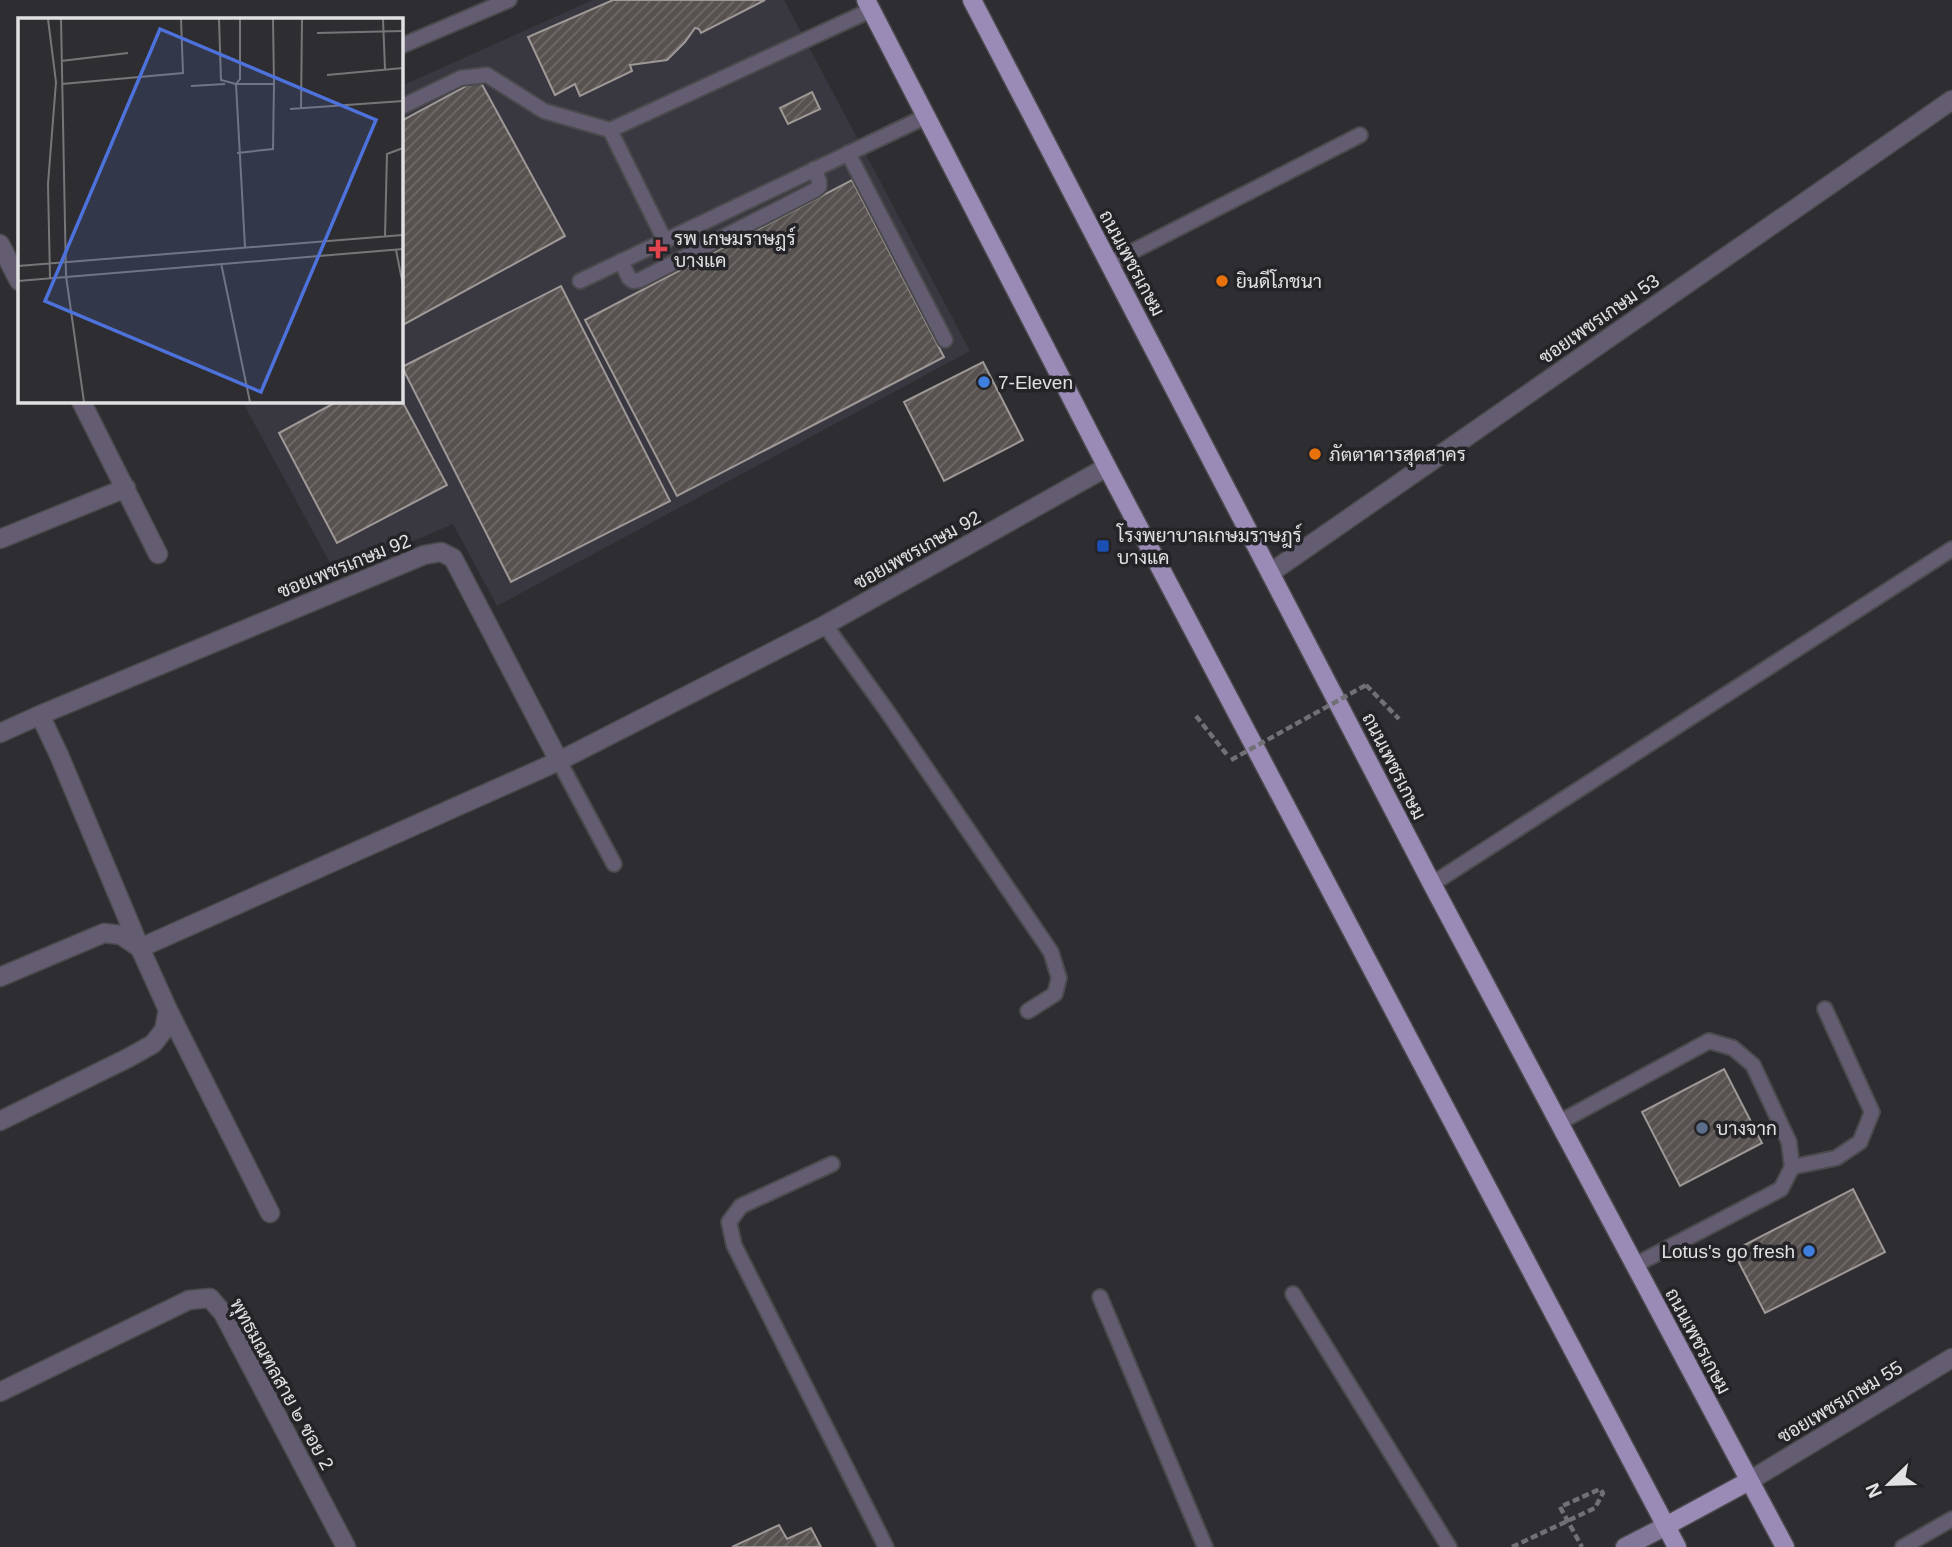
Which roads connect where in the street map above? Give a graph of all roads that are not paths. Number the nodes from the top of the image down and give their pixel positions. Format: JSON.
{"nodes":[{"id":1,"x":509,"y":0,"type":"edge"},
{"id":2,"x":972,"y":0,"type":"edge"},
{"id":3,"x":869,"y":5,"type":"edge"},
{"id":4,"x":402,"y":46,"type":"edge"},
{"id":5,"x":1952,"y":100,"type":"edge"},
{"id":6,"x":402,"y":107,"type":"edge"},
{"id":7,"x":927,"y":116,"type":"junction"},
{"id":8,"x":610,"y":131,"type":"junction"},
{"id":9,"x":1360,"y":135,"type":"dead end"},
{"id":10,"x":848,"y":153,"type":"junction"},
{"id":11,"x":814,"y":169,"type":"junction"},
{"id":12,"x":664,"y":241,"type":"junction"},
{"id":13,"x":0,"y":244,"type":"edge"},
{"id":14,"x":621,"y":261,"type":"junction"},
{"id":15,"x":1108,"y":264,"type":"junction"},
{"id":16,"x":18,"y":279,"type":"edge"},
{"id":17,"x":580,"y":281,"type":"dead end"},
{"id":18,"x":945,"y":340,"type":"dead end"},
{"id":19,"x":82,"y":402,"type":"edge"},
{"id":20,"x":1107,"y":467,"type":"junction"},
{"id":21,"x":126,"y":488,"type":"junction"},
{"id":22,"x":0,"y":539,"type":"edge"},
{"id":23,"x":1952,"y":550,"type":"edge"},
{"id":24,"x":158,"y":554,"type":"dead end"},
{"id":25,"x":1270,"y":573,"type":"junction"},
{"id":26,"x":825,"y":625,"type":"junction"},
{"id":27,"x":40,"y":715,"type":"junction"},
{"id":28,"x":0,"y":733,"type":"edge"},
{"id":29,"x":559,"y":761,"type":"junction"},
{"id":30,"x":614,"y":864,"type":"dead end"},
{"id":31,"x":1432,"y":884,"type":"junction"},
{"id":32,"x":140,"y":948,"type":"junction"},
{"id":33,"x":0,"y":977,"type":"edge"},
{"id":34,"x":1825,"y":1009,"type":"dead end"},
{"id":35,"x":168,"y":1010,"type":"junction"},
{"id":36,"x":1028,"y":1011,"type":"dead end"},
{"id":37,"x":0,"y":1121,"type":"edge"},
{"id":38,"x":1558,"y":1123,"type":"junction"},
{"id":39,"x":832,"y":1164,"type":"dead end"},
{"id":40,"x":1791,"y":1167,"type":"junction"},
{"id":41,"x":270,"y":1213,"type":"dead end"},
{"id":42,"x":1635,"y":1265,"type":"junction"},
{"id":43,"x":1293,"y":1294,"type":"dead end"},
{"id":44,"x":1100,"y":1297,"type":"dead end"},
{"id":45,"x":1952,"y":1358,"type":"edge"},
{"id":46,"x":0,"y":1392,"type":"edge"},
{"id":47,"x":1749,"y":1481,"type":"junction"},
{"id":48,"x":1952,"y":1520,"type":"edge"},
{"id":49,"x":1667,"y":1526,"type":"junction"},
{"id":50,"x":346,"y":1547,"type":"edge"},
{"id":51,"x":886,"y":1547,"type":"edge"},
{"id":52,"x":1205,"y":1547,"type":"edge"},
{"id":53,"x":1449,"y":1547,"type":"edge"},
{"id":54,"x":1625,"y":1547,"type":"edge"},
{"id":55,"x":1677,"y":1547,"type":"edge"},
{"id":56,"x":1785,"y":1547,"type":"edge"},
{"id":57,"x":1903,"y":1547,"type":"edge"}],
"edges":[{"from":1,"to":4,"type":"lane"},
{"from":2,"to":15,"type":"main road","name":"ถนนเพชรเกษม"},
{"from":3,"to":7,"type":"main road"},
{"from":3,"to":8,"type":"lane"},
{"from":5,"to":25,"type":"street","name":"ซอยเพชรเกษม 53"},
{"from":6,"to":8,"type":"lane"},
{"from":7,"to":10,"type":"lane"},
{"from":7,"to":20,"type":"main road"},
{"from":8,"to":12,"type":"lane"},
{"from":9,"to":15,"type":"lane"},
{"from":10,"to":11,"type":"lane"},
{"from":10,"to":18,"type":"lane"},
{"from":11,"to":12,"type":"lane"},
{"from":11,"to":14,"type":"lane"},
{"from":12,"to":14,"type":"lane"},
{"from":13,"to":16,"type":"street"},
{"from":14,"to":17,"type":"lane"},
{"from":15,"to":25,"type":"main road","name":"ถนนเพชรเกษม"},
{"from":19,"to":21,"type":"street"},
{"from":20,"to":26,"type":"street","name":"ซอยเพชรเกษม 92"},
{"from":20,"to":49,"type":"main road"},
{"from":21,"to":22,"type":"street"},
{"from":21,"to":24,"type":"street"},
{"from":23,"to":31,"type":"lane"},
{"from":25,"to":31,"type":"main road","name":"ถนนเพชรเกษม"},
{"from":26,"to":29,"type":"street","name":"ซอยเพชรเกษม 92"},
{"from":26,"to":36,"type":"lane"},
{"from":27,"to":28,"type":"street","name":"ซอยเพชรเกษม 92"},
{"from":27,"to":29,"type":"street","name":"ซอยเพชรเกษม 92"},
{"from":27,"to":32,"type":"street"},
{"from":29,"to":30,"type":"lane"},
{"from":29,"to":32,"type":"street","name":"ซอยเพชรเกษม 92"},
{"from":31,"to":38,"type":"main road","name":"ถนนเพชรเกษม"},
{"from":32,"to":33,"type":"street"},
{"from":32,"to":35,"type":"street"},
{"from":34,"to":40,"type":"lane"},
{"from":35,"to":37,"type":"street"},
{"from":35,"to":41,"type":"street"},
{"from":38,"to":40,"type":"lane"},
{"from":38,"to":42,"type":"main road","name":"ถนนเพชรเกษม"},
{"from":39,"to":51,"type":"lane"},
{"from":40,"to":42,"type":"lane"},
{"from":42,"to":47,"type":"main road","name":"ถนนเพชรเกษม"},
{"from":43,"to":53,"type":"lane"},
{"from":44,"to":52,"type":"lane"},
{"from":45,"to":47,"type":"street","name":"ซอยเพชรเกษม 55"},
{"from":46,"to":50,"type":"street","name":"พุทธมณฑลสาย ๒ ซอย 2"},
{"from":47,"to":49,"type":"main road"},
{"from":47,"to":56,"type":"main road","name":"ถนนเพชรเกษม"},
{"from":48,"to":57,"type":"lane"},
{"from":49,"to":54,"type":"main road"},
{"from":49,"to":55,"type":"main road"}]}
